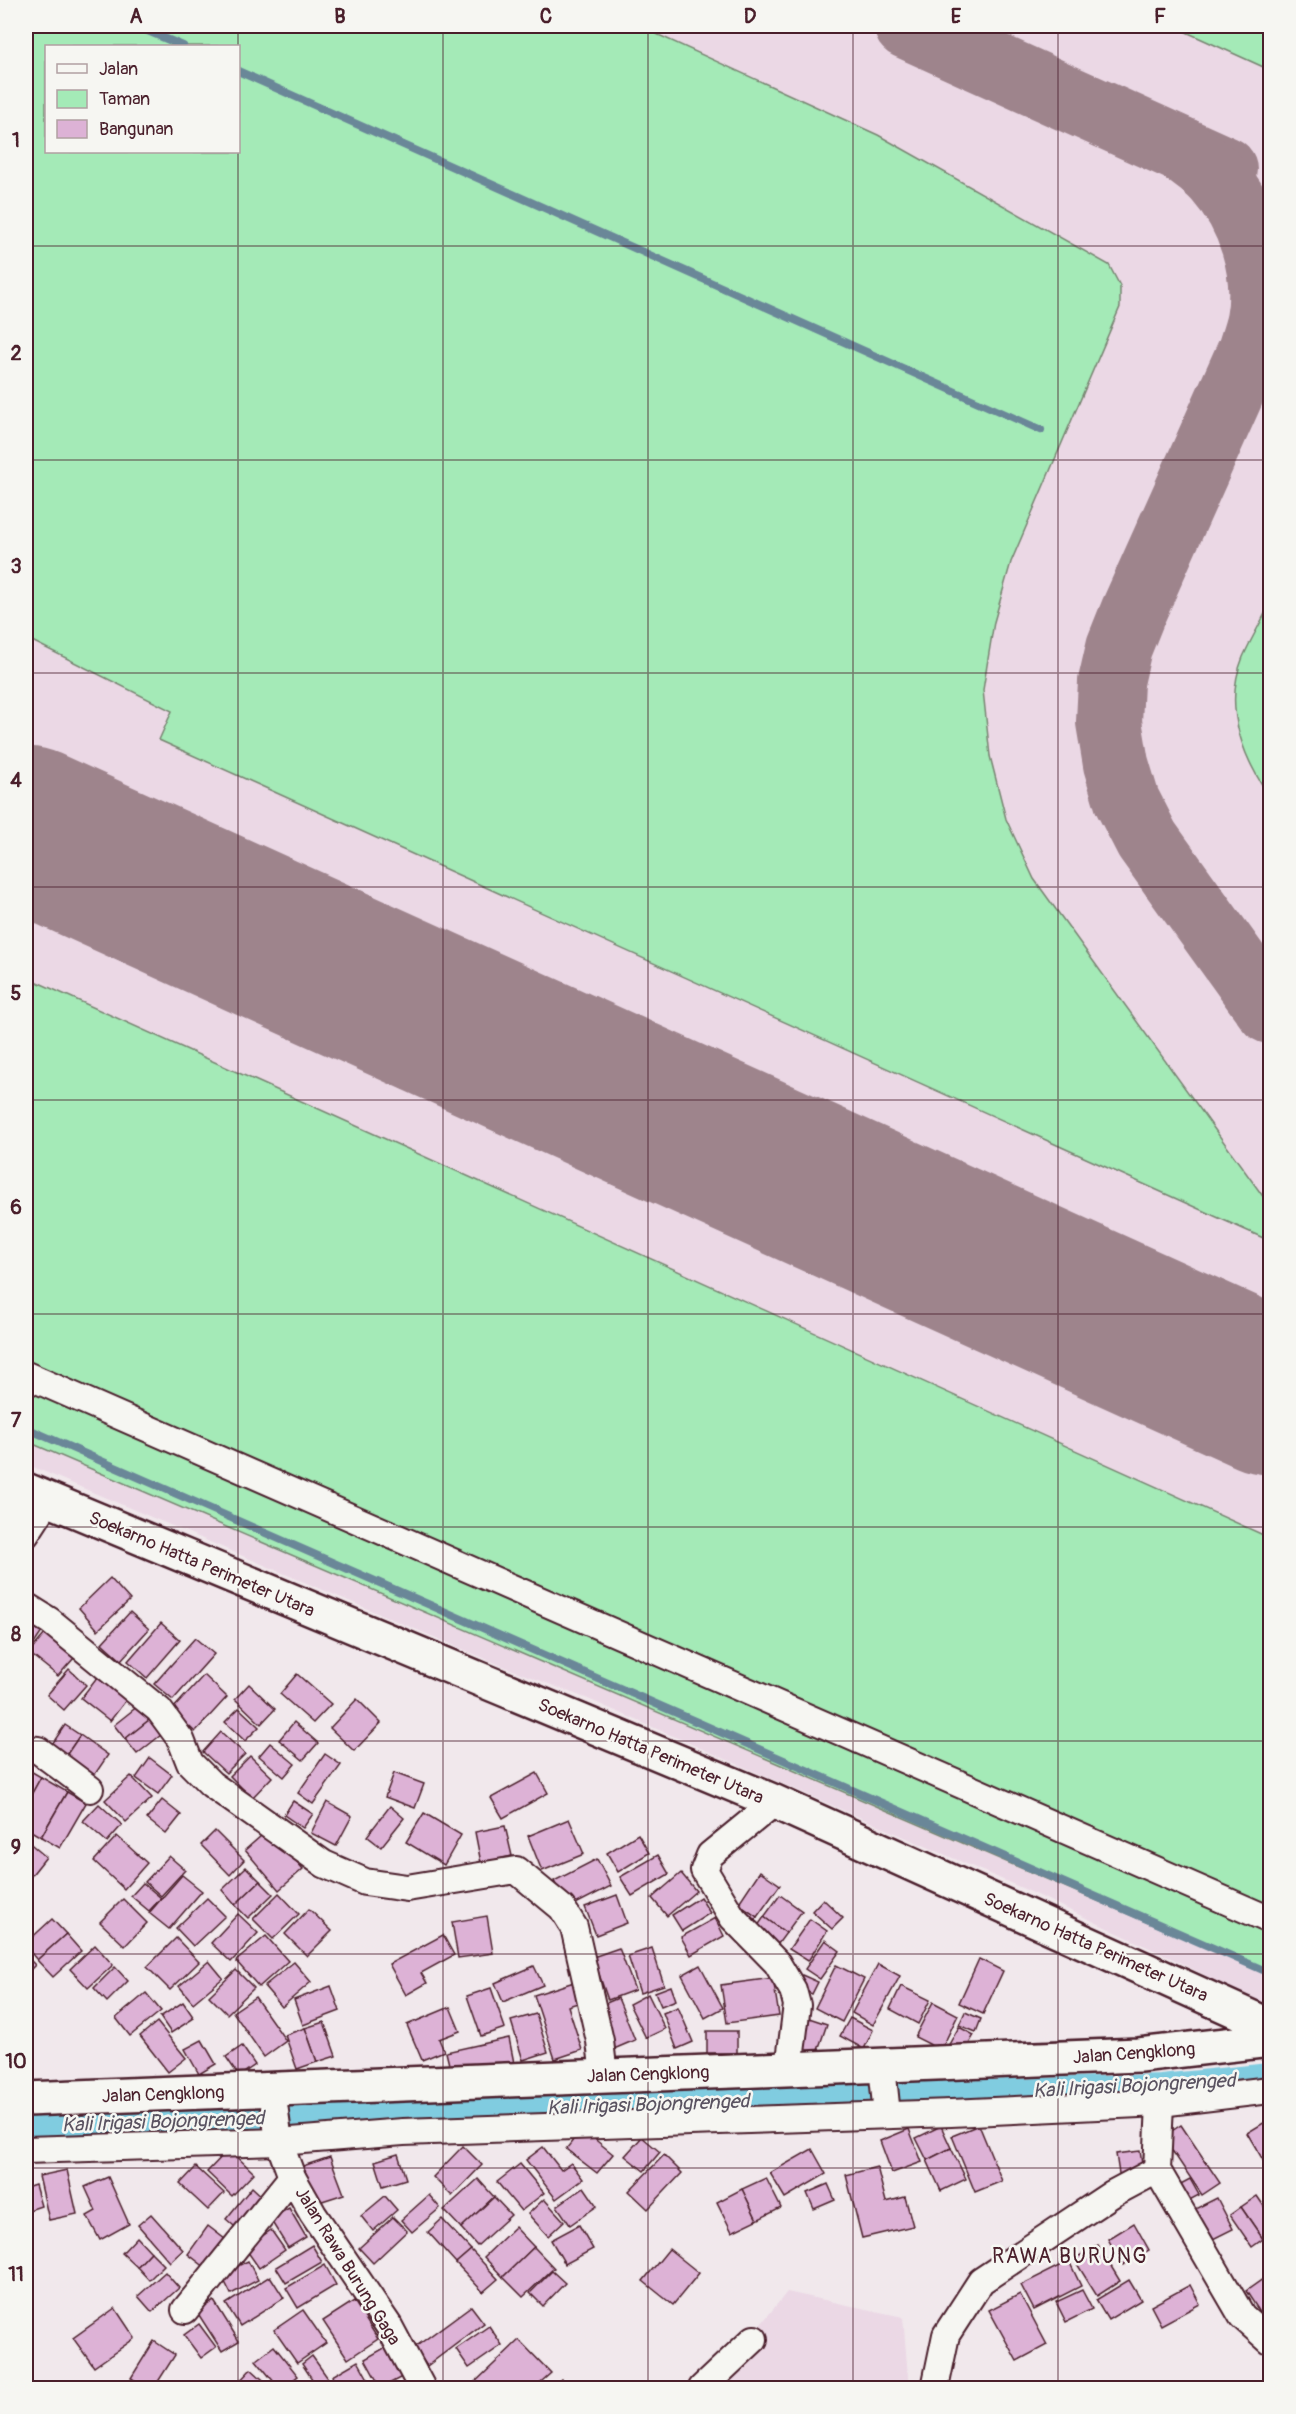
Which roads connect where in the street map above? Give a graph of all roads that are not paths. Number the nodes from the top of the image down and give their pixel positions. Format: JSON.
{"nodes":[{"id":1,"x":26,"y":1375,"type":"edge"},
{"id":2,"x":37,"y":1495,"type":"edge"},
{"id":3,"x":26,"y":1534,"type":"edge"},
{"id":4,"x":26,"y":1606,"type":"edge"},
{"id":5,"x":26,"y":1749,"type":"edge"},
{"id":6,"x":90,"y":1789,"type":"dead end"},
{"id":7,"x":775,"y":1802,"type":"junction"},
{"id":8,"x":1270,"y":1920,"type":"edge"},
{"id":9,"x":1270,"y":2026,"type":"edge"},
{"id":10,"x":1270,"y":2040,"type":"edge"},
{"id":11,"x":789,"y":2068,"type":"junction"},
{"id":12,"x":882,"y":2071,"type":"junction"},
{"id":13,"x":604,"y":2076,"type":"junction"},
{"id":14,"x":1270,"y":2090,"type":"edge"},
{"id":15,"x":272,"y":2095,"type":"junction"},
{"id":16,"x":26,"y":2099,"type":"edge"},
{"id":17,"x":1160,"y":2103,"type":"junction"},
{"id":18,"x":886,"y":2110,"type":"junction"},
{"id":19,"x":278,"y":2137,"type":"junction"},
{"id":20,"x":26,"y":2150,"type":"edge"},
{"id":21,"x":1156,"y":2170,"type":"junction"},
{"id":22,"x":292,"y":2177,"type":"junction"},
{"id":23,"x":185,"y":2310,"type":"dead end"},
{"id":24,"x":754,"y":2339,"type":"dead end"},
{"id":25,"x":1270,"y":2341,"type":"edge"},
{"id":26,"x":422,"y":2388,"type":"edge"},
{"id":27,"x":702,"y":2388,"type":"edge"},
{"id":28,"x":935,"y":2388,"type":"edge"}],
"edges":[{"from":1,"to":8,"type":"street"},
{"from":2,"to":3,"type":"street"},
{"from":2,"to":7,"type":"main road","name":"Soekarno Hatta Perimeter Utara"},
{"from":4,"to":13,"type":"street"},
{"from":5,"to":6,"type":"street"},
{"from":7,"to":9,"type":"main road","name":"Soekarno Hatta Perimeter Utara"},
{"from":7,"to":11,"type":"street"},
{"from":10,"to":12,"type":"main road","name":"Jalan Cengklong"},
{"from":11,"to":12,"type":"main road","name":"Jalan Cengklong"},
{"from":11,"to":13,"type":"main road","name":"Jalan Cengklong"},
{"from":12,"to":18,"type":"street"},
{"from":13,"to":15,"type":"main road","name":"Jalan Cengklong"},
{"from":14,"to":17,"type":"street"},
{"from":15,"to":16,"type":"main road","name":"Jalan Cengklong"},
{"from":15,"to":19,"type":"street","name":"Jalan Rawa Burung Gaga"},
{"from":17,"to":18,"type":"street"},
{"from":17,"to":21,"type":"street"},
{"from":18,"to":19,"type":"street"},
{"from":19,"to":20,"type":"street"},
{"from":19,"to":22,"type":"street","name":"Jalan Rawa Burung Gaga"},
{"from":21,"to":25,"type":"street"},
{"from":21,"to":28,"type":"street"},
{"from":22,"to":23,"type":"street"},
{"from":22,"to":26,"type":"street","name":"Jalan Rawa Burung Gaga"},
{"from":24,"to":27,"type":"street"}]}
